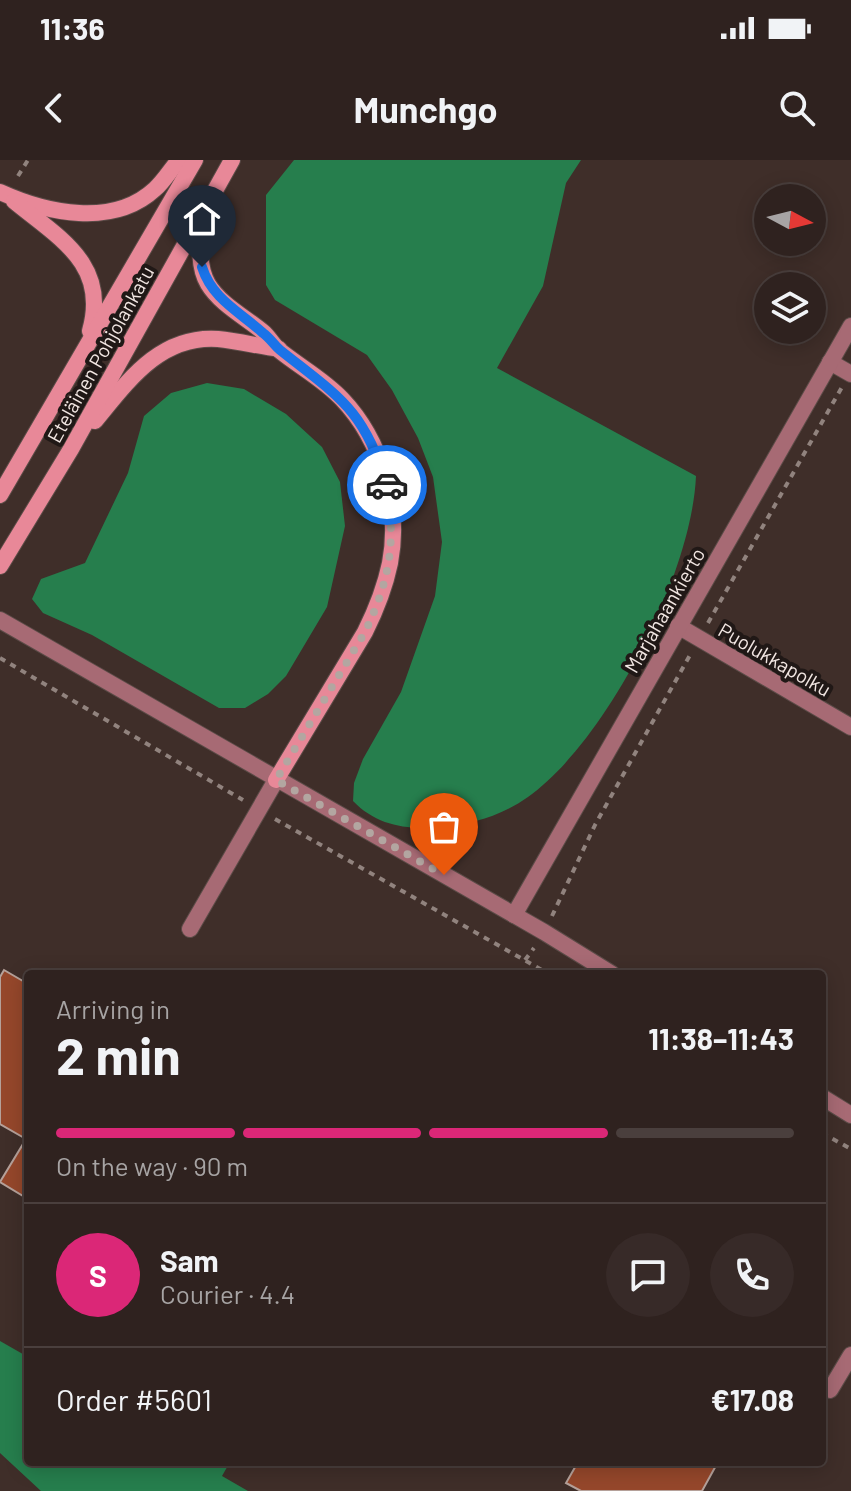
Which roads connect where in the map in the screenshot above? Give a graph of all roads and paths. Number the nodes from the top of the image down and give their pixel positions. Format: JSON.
{"nodes":[{"id":1,"x":28,"y":160,"type":"edge"},
{"id":2,"x":179,"y":160,"type":"edge"},
{"id":3,"x":195,"y":160,"type":"edge"},
{"id":4,"x":232,"y":160,"type":"edge"},
{"id":5,"x":18,"y":176,"type":"dead end"},
{"id":6,"x":3,"y":193,"type":"edge"},
{"id":7,"x":202,"y":212,"type":"junction"},
{"id":8,"x":851,"y":326,"type":"edge"},
{"id":9,"x":279,"y":349,"type":"junction"},
{"id":10,"x":84,"y":350,"type":"junction"},
{"id":11,"x":830,"y":362,"type":"junction"},
{"id":12,"x":850,"y":374,"type":"edge"},
{"id":13,"x":71,"y":449,"type":"junction"},
{"id":14,"x":0,"y":495,"type":"edge"},
{"id":15,"x":0,"y":566,"type":"edge"},
{"id":16,"x":0,"y":620,"type":"edge"},
{"id":17,"x":678,"y":626,"type":"junction"},
{"id":18,"x":699,"y":638,"type":"junction"},
{"id":19,"x":851,"y":727,"type":"edge"},
{"id":20,"x":276,"y":780,"type":"junction"},
{"id":21,"x":514,"y":915,"type":"junction"},
{"id":22,"x":190,"y":929,"type":"dead end"},
{"id":23,"x":544,"y":932,"type":"junction"},
{"id":24,"x":525,"y":960,"type":"dead end"},
{"id":25,"x":605,"y":970,"type":"edge"},
{"id":26,"x":826,"y":1099,"type":"edge"},
{"id":27,"x":851,"y":1115,"type":"edge"},
{"id":28,"x":826,"y":1135,"type":"edge"},
{"id":29,"x":851,"y":1149,"type":"edge"},
{"id":30,"x":851,"y":1355,"type":"edge"},
{"id":31,"x":830,"y":1390,"type":"dead end"}],
"edges":[{"from":1,"to":5,"type":"path"},
{"from":2,"to":6,"type":"main road"},
{"from":3,"to":10,"type":"main road","name":"Eteläinen Pohjolankatu"},
{"from":4,"to":7,"type":"main road","name":"Eteläinen Pohjolankatu"},
{"from":6,"to":10,"type":"main road"},
{"from":7,"to":9,"type":"main road"},
{"from":7,"to":13,"type":"main road","name":"Eteläinen Pohjolankatu"},
{"from":8,"to":11,"type":"street","name":"Marjahaankierto"},
{"from":9,"to":13,"type":"main road"},
{"from":9,"to":20,"type":"main road"},
{"from":10,"to":14,"type":"main road","name":"Eteläinen Pohjolankatu"},
{"from":11,"to":12,"type":"street"},
{"from":11,"to":17,"type":"street","name":"Marjahaankierto"},
{"from":12,"to":18,"type":"path"},
{"from":13,"to":15,"type":"main road","name":"Eteläinen Pohjolankatu"},
{"from":16,"to":20,"type":"street"},
{"from":17,"to":18,"type":"street","name":"Puolukkapolku"},
{"from":17,"to":21,"type":"street","name":"Marjahaankierto"},
{"from":18,"to":19,"type":"street","name":"Puolukkapolku"},
{"from":18,"to":23,"type":"path"},
{"from":20,"to":21,"type":"street"},
{"from":20,"to":22,"type":"street"},
{"from":21,"to":23,"type":"street"},
{"from":23,"to":24,"type":"path"},
{"from":23,"to":25,"type":"street"},
{"from":26,"to":27,"type":"street"},
{"from":28,"to":29,"type":"path"},
{"from":30,"to":31,"type":"street"}]}
